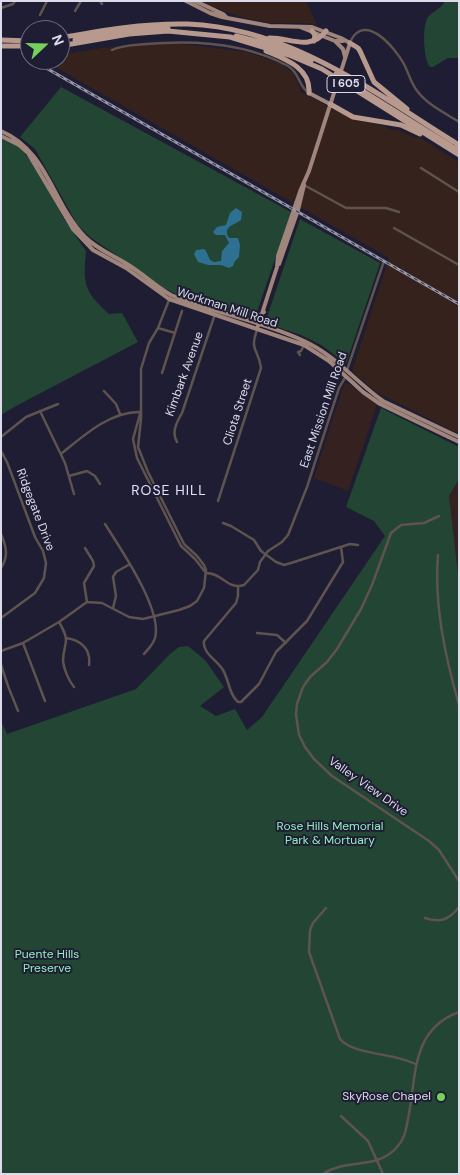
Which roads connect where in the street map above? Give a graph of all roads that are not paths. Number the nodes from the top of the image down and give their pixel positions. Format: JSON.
{"nodes":[{"id":1,"x":15,"y":1,"type":"edge"},
{"id":2,"x":47,"y":1,"type":"edge"},
{"id":3,"x":80,"y":1,"type":"edge"},
{"id":4,"x":186,"y":1,"type":"edge"},
{"id":5,"x":195,"y":1,"type":"edge"},
{"id":6,"x":1,"y":8,"type":"edge"},
{"id":7,"x":75,"y":11,"type":"dead end"},
{"id":8,"x":40,"y":14,"type":"dead end"},
{"id":9,"x":226,"y":18,"type":"junction"},
{"id":10,"x":300,"y":27,"type":"junction"},
{"id":11,"x":312,"y":32,"type":"junction"},
{"id":12,"x":325,"y":33,"type":"junction"},
{"id":13,"x":230,"y":37,"type":"junction"},
{"id":14,"x":265,"y":38,"type":"junction"},
{"id":15,"x":70,"y":40,"type":"edge"},
{"id":16,"x":70,"y":40,"type":"edge"},
{"id":17,"x":70,"y":40,"type":"edge"},
{"id":18,"x":70,"y":41,"type":"edge"},
{"id":19,"x":313,"y":41,"type":"junction"},
{"id":20,"x":335,"y":41,"type":"junction"},
{"id":21,"x":350,"y":43,"type":"junction"},
{"id":22,"x":3,"y":45,"type":"edge"},
{"id":23,"x":17,"y":45,"type":"joint"},
{"id":24,"x":287,"y":46,"type":"junction"},
{"id":25,"x":112,"y":50,"type":"dead end"},
{"id":26,"x":344,"y":62,"type":"junction"},
{"id":27,"x":309,"y":93,"type":"junction"},
{"id":28,"x":330,"y":104,"type":"junction"},
{"id":29,"x":399,"y":108,"type":"junction"},
{"id":30,"x":459,"y":122,"type":"edge"},
{"id":31,"x":433,"y":129,"type":"junction"},
{"id":32,"x":1,"y":132,"type":"edge"},
{"id":33,"x":1,"y":136,"type":"edge"},
{"id":34,"x":459,"y":148,"type":"edge"},
{"id":35,"x":452,"y":150,"type":"junction"},
{"id":36,"x":459,"y":155,"type":"edge"},
{"id":37,"x":421,"y":168,"type":"dead end"},
{"id":38,"x":304,"y":186,"type":"junction"},
{"id":39,"x":459,"y":192,"type":"edge"},
{"id":40,"x":400,"y":212,"type":"dead end"},
{"id":41,"x":394,"y":228,"type":"dead end"},
{"id":42,"x":384,"y":261,"type":"dead end"},
{"id":43,"x":459,"y":265,"type":"edge"},
{"id":44,"x":170,"y":297,"type":"junction"},
{"id":45,"x":216,"y":310,"type":"junction"},
{"id":46,"x":182,"y":311,"type":"dead end"},
{"id":47,"x":264,"y":312,"type":"junction"},
{"id":48,"x":214,"y":316,"type":"junction"},
{"id":49,"x":247,"y":321,"type":"junction"},
{"id":50,"x":258,"y":326,"type":"junction"},
{"id":51,"x":158,"y":328,"type":"junction"},
{"id":52,"x":175,"y":333,"type":"junction"},
{"id":53,"x":303,"y":346,"type":"junction"},
{"id":54,"x":162,"y":372,"type":"dead end"},
{"id":55,"x":346,"y":374,"type":"junction"},
{"id":56,"x":104,"y":391,"type":"dead end"},
{"id":57,"x":58,"y":404,"type":"dead end"},
{"id":58,"x":380,"y":404,"type":"junction"},
{"id":59,"x":400,"y":410,"type":"junction"},
{"id":60,"x":40,"y":411,"type":"junction"},
{"id":61,"x":141,"y":412,"type":"junction"},
{"id":62,"x":120,"y":414,"type":"junction"},
{"id":63,"x":1,"y":437,"type":"edge"},
{"id":64,"x":459,"y":437,"type":"edge"},
{"id":65,"x":177,"y":442,"type":"dead end"},
{"id":66,"x":459,"y":442,"type":"edge"},
{"id":67,"x":1,"y":451,"type":"edge"},
{"id":68,"x":60,"y":454,"type":"junction"},
{"id":69,"x":69,"y":476,"type":"junction"},
{"id":70,"x":100,"y":484,"type":"dead end"},
{"id":71,"x":74,"y":494,"type":"dead end"},
{"id":72,"x":218,"y":501,"type":"dead end"},
{"id":73,"x":439,"y":516,"type":"dead end"},
{"id":74,"x":223,"y":523,"type":"dead end"},
{"id":75,"x":106,"y":524,"type":"dead end"},
{"id":76,"x":1,"y":534,"type":"edge"},
{"id":77,"x":358,"y":545,"type":"dead end"},
{"id":78,"x":341,"y":547,"type":"junction"},
{"id":79,"x":86,"y":548,"type":"dead end"},
{"id":80,"x":265,"y":555,"type":"junction"},
{"id":81,"x":438,"y":555,"type":"dead end"},
{"id":82,"x":130,"y":564,"type":"junction"},
{"id":83,"x":1,"y":568,"type":"edge"},
{"id":84,"x":206,"y":573,"type":"junction"},
{"id":85,"x":238,"y":587,"type":"junction"},
{"id":86,"x":87,"y":602,"type":"junction"},
{"id":87,"x":112,"y":608,"type":"junction"},
{"id":88,"x":1,"y":618,"type":"edge"},
{"id":89,"x":153,"y":618,"type":"junction"},
{"id":90,"x":59,"y":622,"type":"junction"},
{"id":91,"x":257,"y":633,"type":"dead end"},
{"id":92,"x":66,"y":638,"type":"junction"},
{"id":93,"x":22,"y":643,"type":"junction"},
{"id":94,"x":286,"y":643,"type":"junction"},
{"id":95,"x":1,"y":651,"type":"edge"},
{"id":96,"x":144,"y":654,"type":"dead end"},
{"id":97,"x":89,"y":664,"type":"dead end"},
{"id":98,"x":1,"y":665,"type":"edge"},
{"id":99,"x":74,"y":687,"type":"dead end"},
{"id":100,"x":45,"y":701,"type":"dead end"},
{"id":101,"x":459,"y":705,"type":"edge"},
{"id":102,"x":18,"y":711,"type":"dead end"},
{"id":103,"x":459,"y":881,"type":"edge"},
{"id":104,"x":459,"y":907,"type":"edge"},
{"id":105,"x":326,"y":908,"type":"dead end"},
{"id":106,"x":425,"y":918,"type":"dead end"},
{"id":107,"x":459,"y":1012,"type":"edge"},
{"id":108,"x":416,"y":1064,"type":"junction"},
{"id":109,"x":340,"y":1116,"type":"dead end"},
{"id":110,"x":377,"y":1161,"type":"junction"},
{"id":111,"x":324,"y":1174,"type":"edge"},
{"id":112,"x":383,"y":1174,"type":"edge"}],
"edges":[{"from":1,"to":6,"type":"street"},
{"from":2,"to":8,"type":"street"},
{"from":3,"to":7,"type":"street"},
{"from":4,"to":9,"type":"main road"},
{"from":5,"to":9,"type":"main road"},
{"from":9,"to":10,"type":"main road"},
{"from":10,"to":11,"type":"main road"},
{"from":10,"to":12,"type":"main road"},
{"from":11,"to":12,"type":"main road"},
{"from":11,"to":19,"type":"highway"},
{"from":12,"to":19,"type":"highway"},
{"from":12,"to":20,"type":"main road"},
{"from":12,"to":21,"type":"main road"},
{"from":13,"to":18,"type":"highway","number":"I 605"},
{"from":13,"to":27,"type":"highway"},
{"from":13,"to":35,"type":"highway","number":"I 605"},
{"from":14,"to":15,"type":"highway","number":"I 605"},
{"from":14,"to":19,"type":"highway"},
{"from":14,"to":24,"type":"highway","number":"I 605"},
{"from":16,"to":24,"type":"highway"},
{"from":17,"to":34,"type":"highway"},
{"from":20,"to":21,"type":"main road"},
{"from":20,"to":26,"type":"main road"},
{"from":21,"to":26,"type":"main road"},
{"from":21,"to":30,"type":"street"},
{"from":21,"to":31,"type":"highway"},
{"from":22,"to":23,"type":"highway"},
{"from":22,"to":23,"type":"highway"},
{"from":24,"to":29,"type":"highway","number":"I 605"},
{"from":25,"to":27,"type":"street"},
{"from":26,"to":28,"type":"main road"},
{"from":27,"to":28,"type":"main road"},
{"from":28,"to":35,"type":"highway"},
{"from":28,"to":38,"type":"main road"},
{"from":29,"to":31,"type":"highway","number":"I 605"},
{"from":29,"to":34,"type":"highway"},
{"from":31,"to":34,"type":"highway","number":"I 605"},
{"from":32,"to":44,"type":"main road","name":"Workman Mill Road"},
{"from":33,"to":44,"type":"main road","name":"Workman Mill Road"},
{"from":35,"to":36,"type":"highway","number":"I 605"},
{"from":37,"to":39,"type":"street"},
{"from":38,"to":40,"type":"street"},
{"from":38,"to":47,"type":"main road"},
{"from":41,"to":43,"type":"street"},
{"from":42,"to":55,"type":"street","name":"East Mission Mill Road"},
{"from":44,"to":45,"type":"main road","name":"Workman Mill Road"},
{"from":44,"to":48,"type":"main road","name":"Workman Mill Road"},
{"from":44,"to":51,"type":"street"},
{"from":45,"to":48,"type":"street","name":"Kimbark Avenue"},
{"from":45,"to":49,"type":"main road","name":"Workman Mill Road"},
{"from":46,"to":52,"type":"street"},
{"from":47,"to":49,"type":"main road"},
{"from":47,"to":50,"type":"main road"},
{"from":48,"to":50,"type":"main road","name":"Workman Mill Road"},
{"from":48,"to":65,"type":"street","name":"Kimbark Avenue"},
{"from":49,"to":50,"type":"main road","name":"Workman Mill Road"},
{"from":50,"to":53,"type":"main road","name":"Workman Mill Road"},
{"from":50,"to":53,"type":"main road","name":"Workman Mill Road"},
{"from":50,"to":72,"type":"street","name":"Cliota Street"},
{"from":51,"to":52,"type":"street"},
{"from":51,"to":61,"type":"street"},
{"from":52,"to":54,"type":"street"},
{"from":53,"to":55,"type":"main road","name":"Workman Mill Road"},
{"from":55,"to":58,"type":"main road","name":"Workman Mill Road"},
{"from":55,"to":59,"type":"main road","name":"Workman Mill Road"},
{"from":55,"to":80,"type":"street","name":"East Mission Mill Road"},
{"from":56,"to":62,"type":"street"},
{"from":57,"to":60,"type":"street"},
{"from":58,"to":59,"type":"main road"},
{"from":58,"to":66,"type":"main road","name":"Workman Mill Road"},
{"from":59,"to":64,"type":"main road","name":"Workman Mill Road"},
{"from":60,"to":63,"type":"street"},
{"from":60,"to":68,"type":"street"},
{"from":61,"to":62,"type":"street"},
{"from":61,"to":84,"type":"street"},
{"from":62,"to":68,"type":"street"},
{"from":67,"to":88,"type":"street","name":"Ridgegate Drive"},
{"from":68,"to":69,"type":"street"},
{"from":69,"to":70,"type":"street"},
{"from":69,"to":71,"type":"street"},
{"from":73,"to":103,"type":"street","name":"Valley View Drive"},
{"from":74,"to":80,"type":"street"},
{"from":75,"to":82,"type":"street"},
{"from":76,"to":83,"type":"street"},
{"from":77,"to":78,"type":"street"},
{"from":78,"to":80,"type":"street"},
{"from":78,"to":94,"type":"street"},
{"from":79,"to":86,"type":"street"},
{"from":80,"to":85,"type":"street","name":"East Mission Mill Road"},
{"from":81,"to":101,"type":"street"},
{"from":82,"to":87,"type":"street"},
{"from":82,"to":89,"type":"street"},
{"from":84,"to":85,"type":"street"},
{"from":84,"to":89,"type":"street"},
{"from":85,"to":94,"type":"street"},
{"from":86,"to":87,"type":"street"},
{"from":86,"to":90,"type":"street"},
{"from":87,"to":89,"type":"street"},
{"from":89,"to":96,"type":"street"},
{"from":90,"to":92,"type":"street"},
{"from":90,"to":93,"type":"street"},
{"from":91,"to":94,"type":"street"},
{"from":92,"to":97,"type":"street"},
{"from":92,"to":99,"type":"street"},
{"from":93,"to":95,"type":"street"},
{"from":93,"to":100,"type":"street"},
{"from":98,"to":102,"type":"street"},
{"from":104,"to":106,"type":"street"},
{"from":105,"to":108,"type":"street"},
{"from":107,"to":108,"type":"street"},
{"from":108,"to":110,"type":"street"},
{"from":109,"to":110,"type":"street"},
{"from":110,"to":111,"type":"street"},
{"from":110,"to":112,"type":"street"}]}
